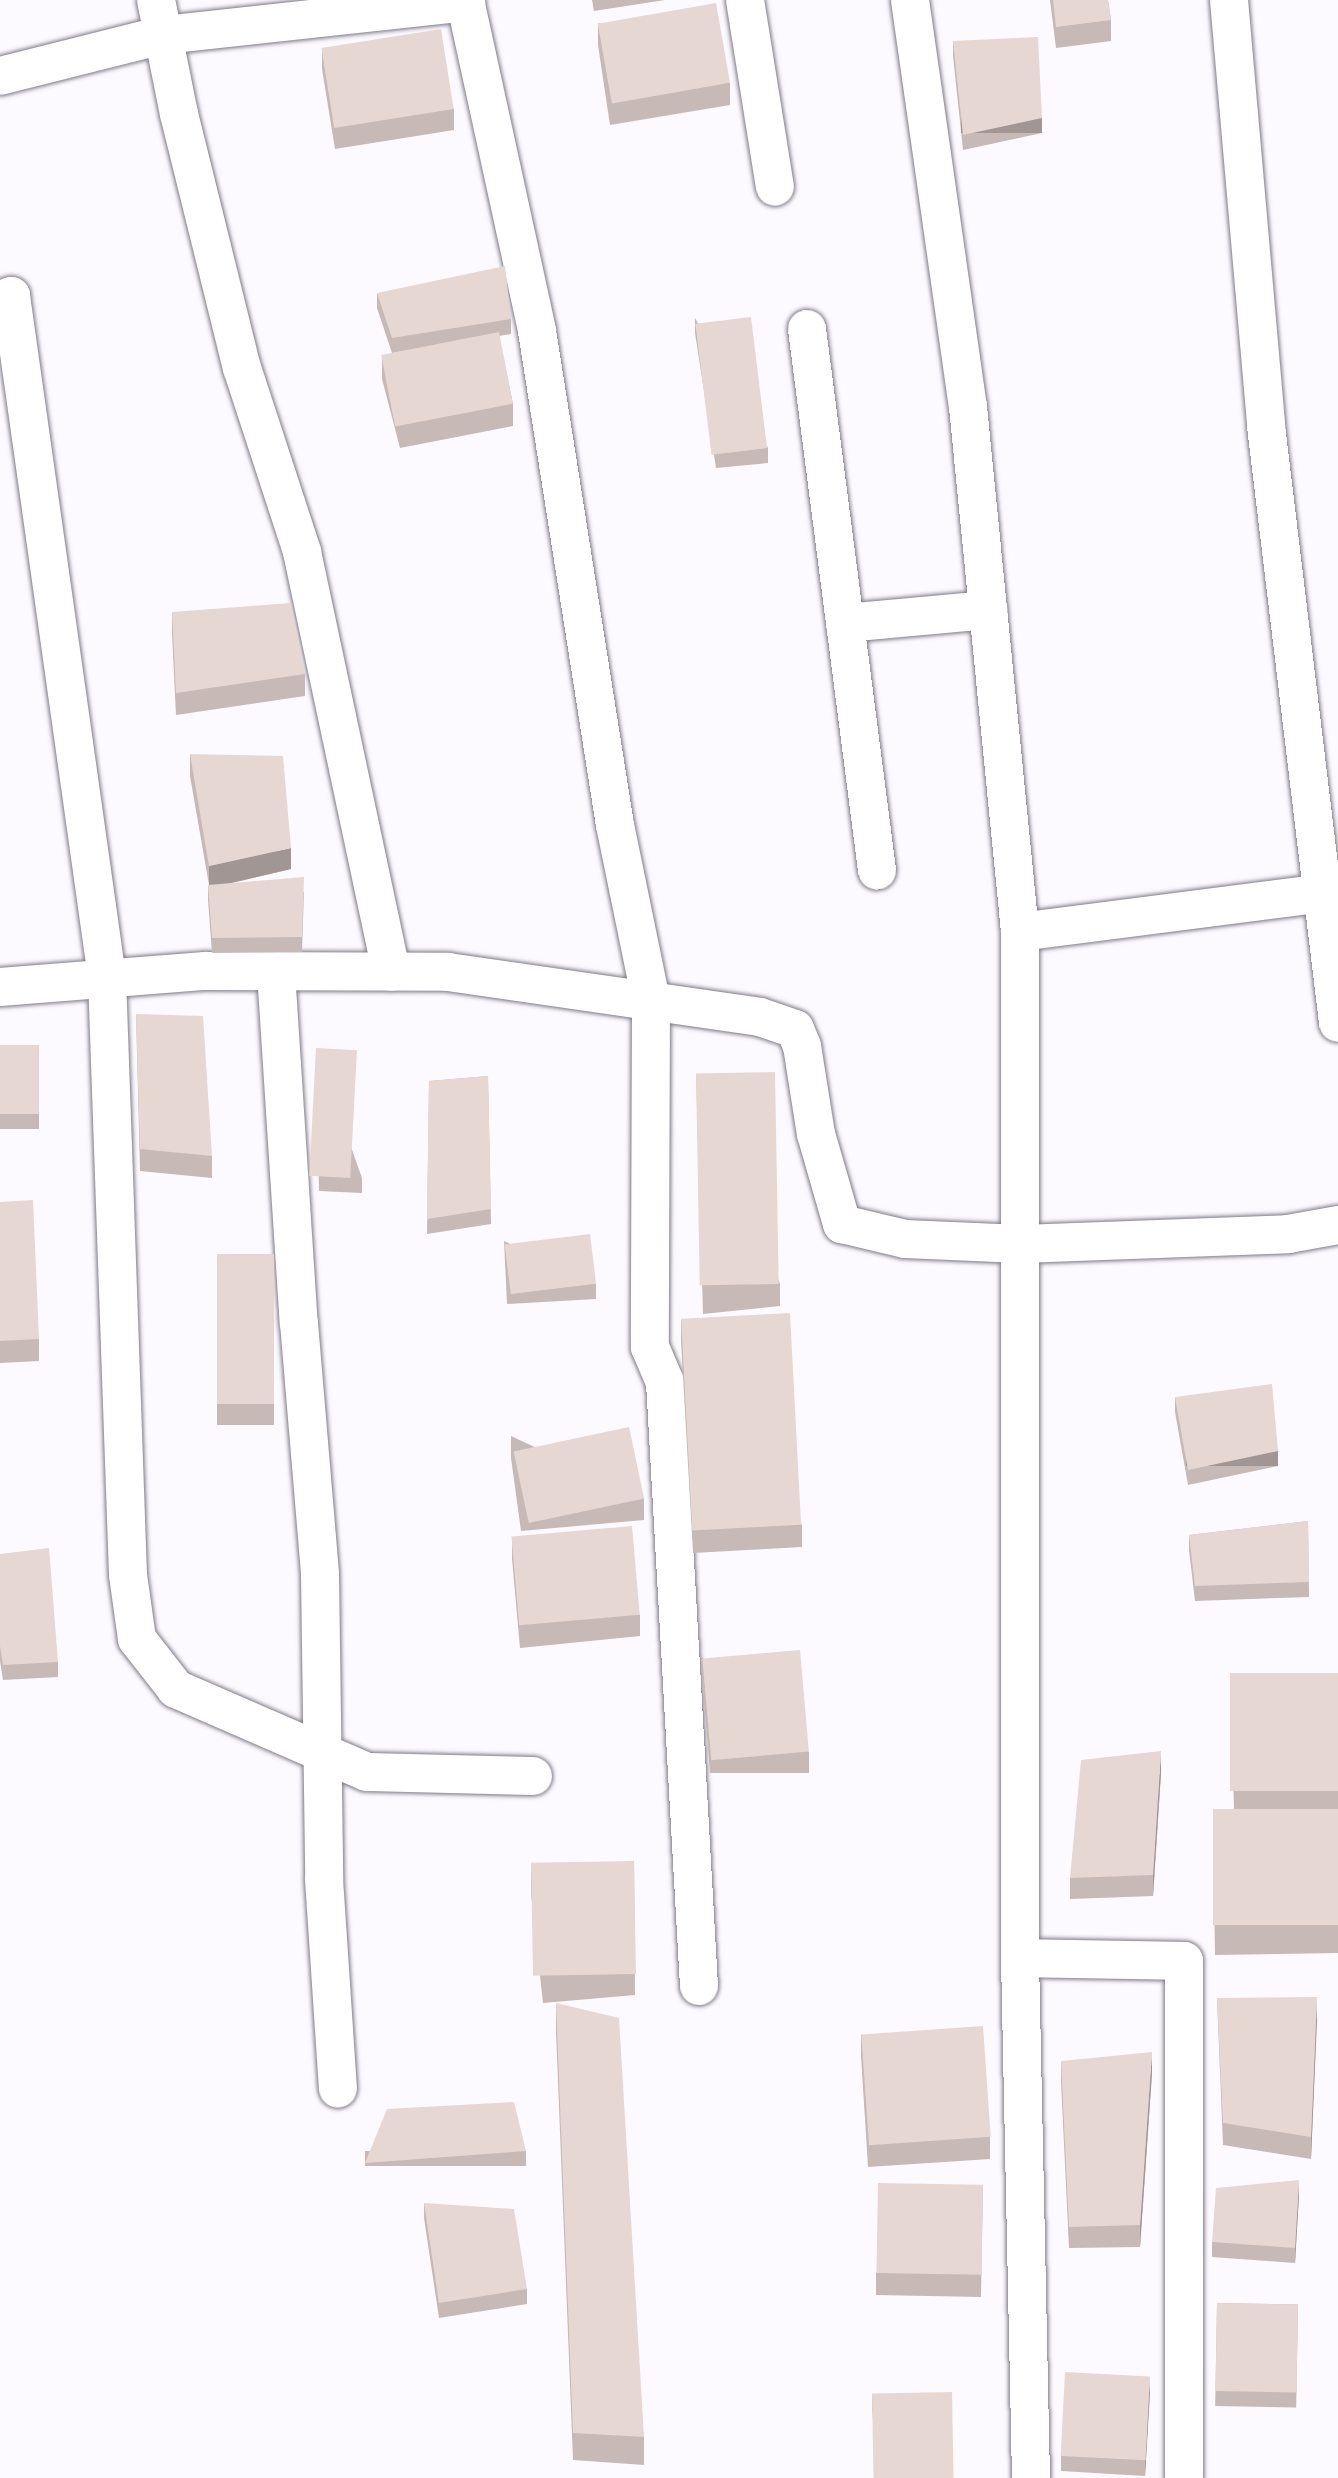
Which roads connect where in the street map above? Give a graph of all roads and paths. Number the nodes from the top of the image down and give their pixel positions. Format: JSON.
{"nodes":[{"id":1,"x":745,"y":0,"type":"edge"},
{"id":2,"x":909,"y":0,"type":"edge"},
{"id":3,"x":1229,"y":0,"type":"edge"},
{"id":4,"x":466,"y":1,"type":"edge"},
{"id":5,"x":159,"y":18,"type":"edge"},
{"id":6,"x":0,"y":76,"type":"edge"},
{"id":7,"x":775,"y":187,"type":"dead end"},
{"id":8,"x":0,"y":300,"type":"edge"},
{"id":9,"x":807,"y":329,"type":"dead end"},
{"id":10,"x":988,"y":610,"type":"junction"},
{"id":11,"x":845,"y":623,"type":"junction"},
{"id":12,"x":877,"y":870,"type":"dead end"},
{"id":13,"x":1324,"y":893,"type":"junction"},
{"id":14,"x":1020,"y":932,"type":"junction"},
{"id":15,"x":276,"y":972,"type":"junction"},
{"id":16,"x":391,"y":972,"type":"junction"},
{"id":17,"x":107,"y":977,"type":"junction"},
{"id":18,"x":0,"y":987,"type":"edge"},
{"id":19,"x":651,"y":1001,"type":"junction"},
{"id":20,"x":1338,"y":1023,"type":"edge"},
{"id":21,"x":1338,"y":1226,"type":"edge"},
{"id":22,"x":1021,"y":1244,"type":"junction"},
{"id":23,"x":320,"y":1751,"type":"junction"},
{"id":24,"x":533,"y":1776,"type":"dead end"},
{"id":25,"x":1020,"y":1958,"type":"junction"},
{"id":26,"x":699,"y":1986,"type":"dead end"},
{"id":27,"x":338,"y":2089,"type":"dead end"},
{"id":28,"x":1031,"y":2478,"type":"edge"},
{"id":29,"x":1184,"y":2478,"type":"edge"}],
"edges":[{"from":1,"to":7,"type":"street"},
{"from":2,"to":10,"type":"street"},
{"from":3,"to":13,"type":"street"},
{"from":4,"to":5,"type":"street"},
{"from":4,"to":19,"type":"street"},
{"from":5,"to":6,"type":"street"},
{"from":5,"to":16,"type":"street"},
{"from":8,"to":17,"type":"street"},
{"from":9,"to":11,"type":"street"},
{"from":10,"to":11,"type":"street"},
{"from":10,"to":14,"type":"street"},
{"from":11,"to":12,"type":"street"},
{"from":13,"to":14,"type":"street"},
{"from":13,"to":20,"type":"street"},
{"from":14,"to":22,"type":"street"},
{"from":15,"to":16,"type":"street"},
{"from":15,"to":17,"type":"street"},
{"from":15,"to":23,"type":"street"},
{"from":16,"to":19,"type":"street"},
{"from":17,"to":18,"type":"street"},
{"from":17,"to":23,"type":"street"},
{"from":19,"to":22,"type":"street"},
{"from":19,"to":26,"type":"street"},
{"from":21,"to":22,"type":"street"},
{"from":22,"to":25,"type":"street"},
{"from":23,"to":24,"type":"street"},
{"from":23,"to":27,"type":"street"},
{"from":25,"to":28,"type":"street"},
{"from":25,"to":29,"type":"street"}]}
